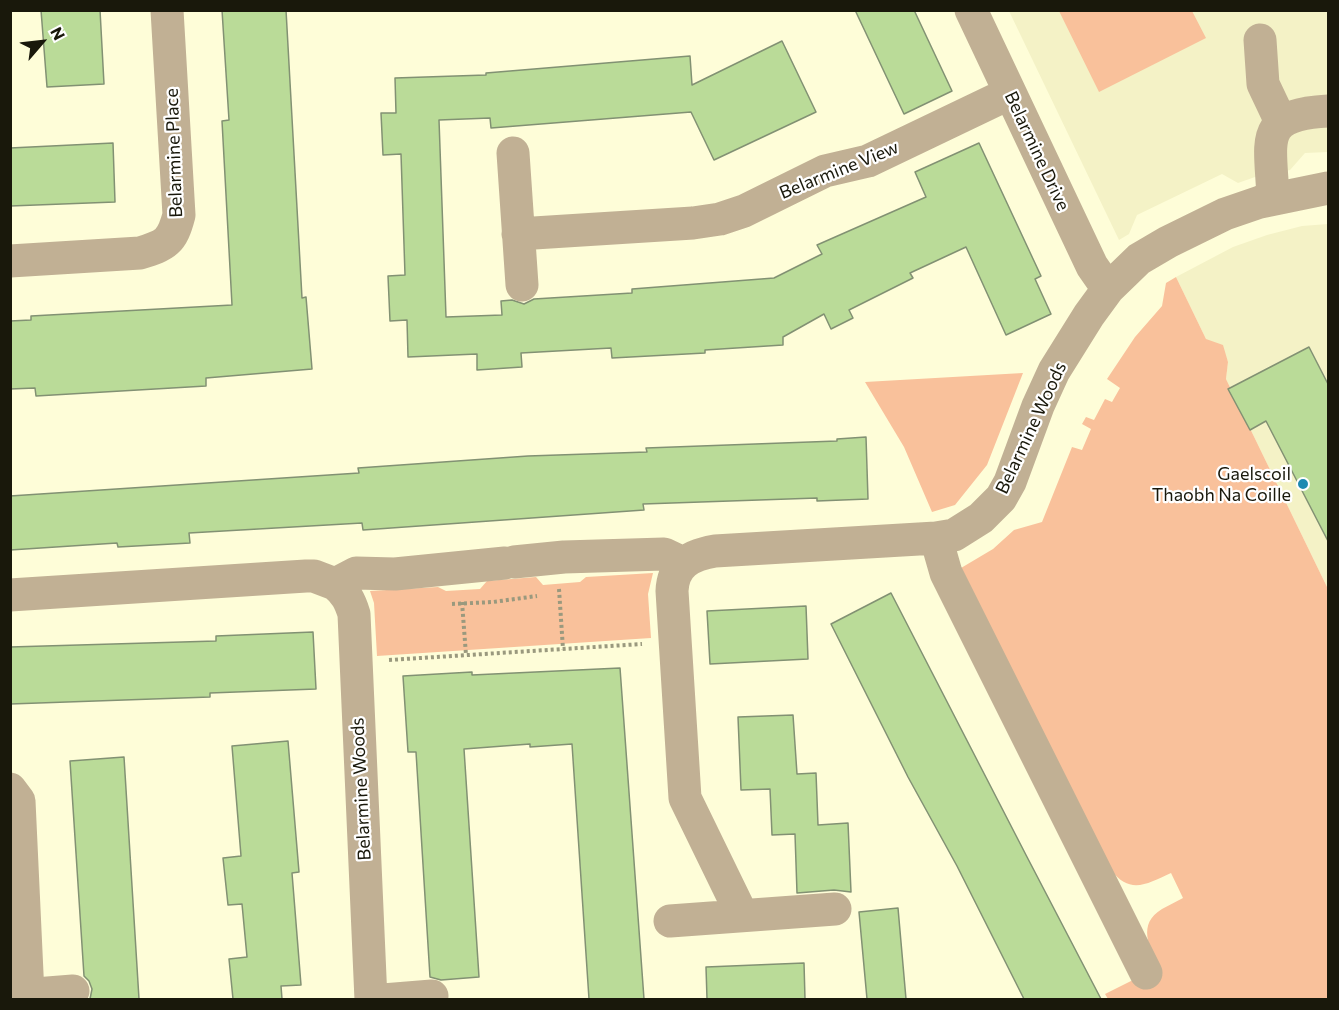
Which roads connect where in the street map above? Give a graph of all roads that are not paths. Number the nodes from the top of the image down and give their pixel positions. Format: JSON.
{"nodes":[{"id":1,"x":167,"y":10,"type":"edge"},
{"id":2,"x":971,"y":10,"type":"edge"},
{"id":3,"x":1260,"y":40,"type":"dead end"},
{"id":4,"x":1010,"y":93,"type":"junction"},
{"id":5,"x":1329,"y":111,"type":"edge"},
{"id":6,"x":1281,"y":122,"type":"junction"},
{"id":7,"x":513,"y":153,"type":"dead end"},
{"id":8,"x":1329,"y":188,"type":"edge"},
{"id":9,"x":1273,"y":198,"type":"junction"},
{"id":10,"x":518,"y":234,"type":"junction"},
{"id":11,"x":10,"y":261,"type":"edge"},
{"id":12,"x":522,"y":285,"type":"dead end"},
{"id":13,"x":1108,"y":290,"type":"junction"},
{"id":14,"x":936,"y":538,"type":"junction"},
{"id":15,"x":683,"y":563,"type":"junction"},
{"id":16,"x":335,"y":584,"type":"junction"},
{"id":17,"x":10,"y":595,"type":"edge"},
{"id":18,"x":10,"y":789,"type":"edge"},
{"id":19,"x":834,"y":909,"type":"dead end"},
{"id":20,"x":742,"y":915,"type":"junction"},
{"id":21,"x":670,"y":921,"type":"dead end"},
{"id":22,"x":1146,"y":973,"type":"dead end"},
{"id":23,"x":73,"y":991,"type":"dead end"},
{"id":24,"x":20,"y":995,"type":"edge"},
{"id":25,"x":432,"y":996,"type":"dead end"},
{"id":26,"x":371,"y":999,"type":"edge"},
{"id":27,"x":383,"y":999,"type":"edge"}],
"edges":[{"from":1,"to":11,"type":"street","name":"Belarmine Place"},
{"from":2,"to":4,"type":"street","name":"Belarmine Drive"},
{"from":3,"to":6,"type":"street"},
{"from":4,"to":10,"type":"street","name":"Belarmine View"},
{"from":4,"to":13,"type":"street","name":"Belarmine Drive"},
{"from":5,"to":6,"type":"street"},
{"from":6,"to":9,"type":"street"},
{"from":7,"to":10,"type":"street"},
{"from":8,"to":9,"type":"street","name":"Belarmine Woods"},
{"from":9,"to":13,"type":"street","name":"Belarmine Woods"},
{"from":10,"to":12,"type":"street"},
{"from":13,"to":14,"type":"street","name":"Belarmine Woods"},
{"from":14,"to":15,"type":"street","name":"Belarmine Woods"},
{"from":14,"to":22,"type":"street"},
{"from":15,"to":16,"type":"street"},
{"from":15,"to":20,"type":"street"},
{"from":16,"to":17,"type":"street"},
{"from":16,"to":26,"type":"street","name":"Belarmine Woods"},
{"from":18,"to":24,"type":"street"},
{"from":19,"to":20,"type":"street"},
{"from":20,"to":21,"type":"street"},
{"from":23,"to":24,"type":"street"},
{"from":25,"to":27,"type":"street"}]}
